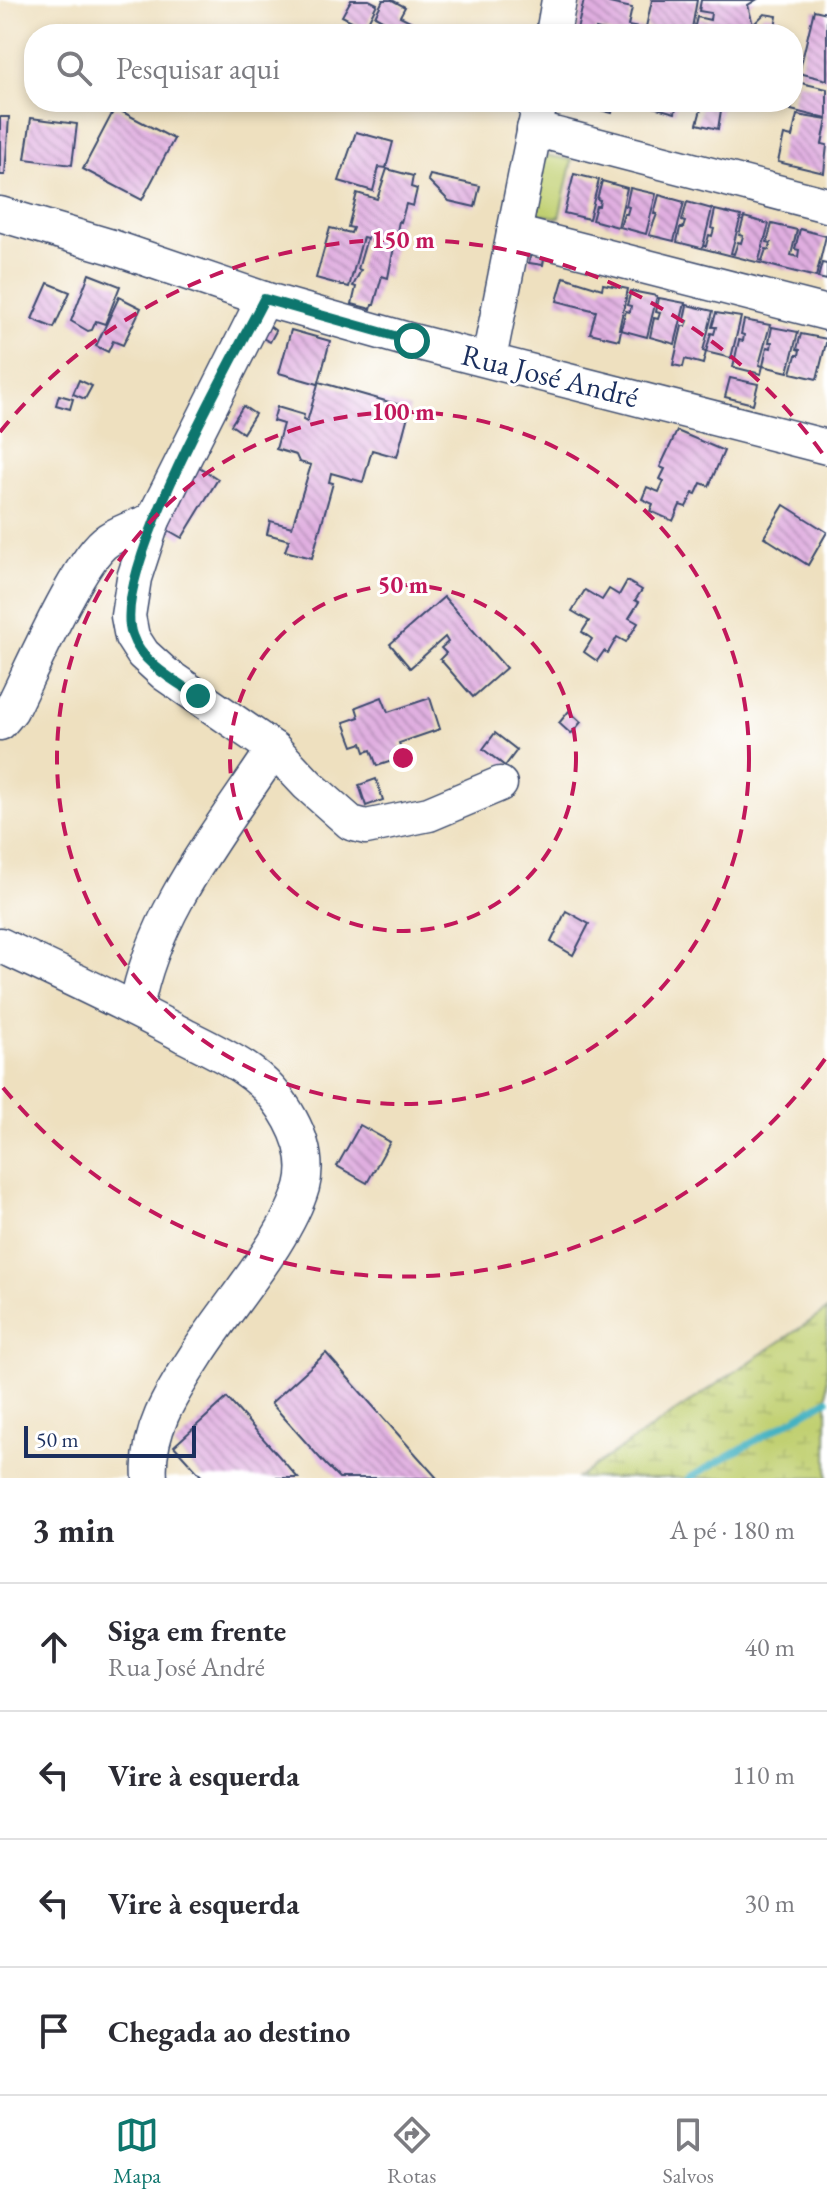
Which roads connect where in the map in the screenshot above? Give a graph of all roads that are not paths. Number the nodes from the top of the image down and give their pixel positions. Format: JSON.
{"nodes":[{"id":1,"x":559,"y":0,"type":"edge"},
{"id":2,"x":555,"y":24,"type":"edge"},
{"id":3,"x":537,"y":115,"type":"edge"},
{"id":4,"x":827,"y":205,"type":"edge"},
{"id":5,"x":0,"y":214,"type":"edge"},
{"id":6,"x":514,"y":233,"type":"junction"},
{"id":7,"x":264,"y":299,"type":"junction"},
{"id":8,"x":827,"y":313,"type":"edge"},
{"id":9,"x":489,"y":359,"type":"junction"},
{"id":10,"x":827,"y":447,"type":"edge"},
{"id":11,"x":153,"y":520,"type":"junction"},
{"id":12,"x":0,"y":723,"type":"edge"},
{"id":13,"x":274,"y":749,"type":"junction"},
{"id":14,"x":500,"y":784,"type":"dead end"},
{"id":15,"x":0,"y":945,"type":"edge"},
{"id":16,"x":136,"y":1009,"type":"junction"},
{"id":17,"x":150,"y":1478,"type":"edge"}],
"edges":[{"from":1,"to":2,"type":"street"},
{"from":3,"to":4,"type":"street"},
{"from":3,"to":6,"type":"street"},
{"from":5,"to":7,"type":"street","name":"Rua José André"},
{"from":6,"to":8,"type":"street"},
{"from":6,"to":9,"type":"street"},
{"from":7,"to":9,"type":"street","name":"Rua José André"},
{"from":7,"to":11,"type":"street"},
{"from":9,"to":10,"type":"street","name":"Rua José André"},
{"from":11,"to":12,"type":"street"},
{"from":11,"to":13,"type":"street"},
{"from":13,"to":14,"type":"street"},
{"from":13,"to":16,"type":"street"},
{"from":15,"to":16,"type":"street"},
{"from":16,"to":17,"type":"street"}]}
